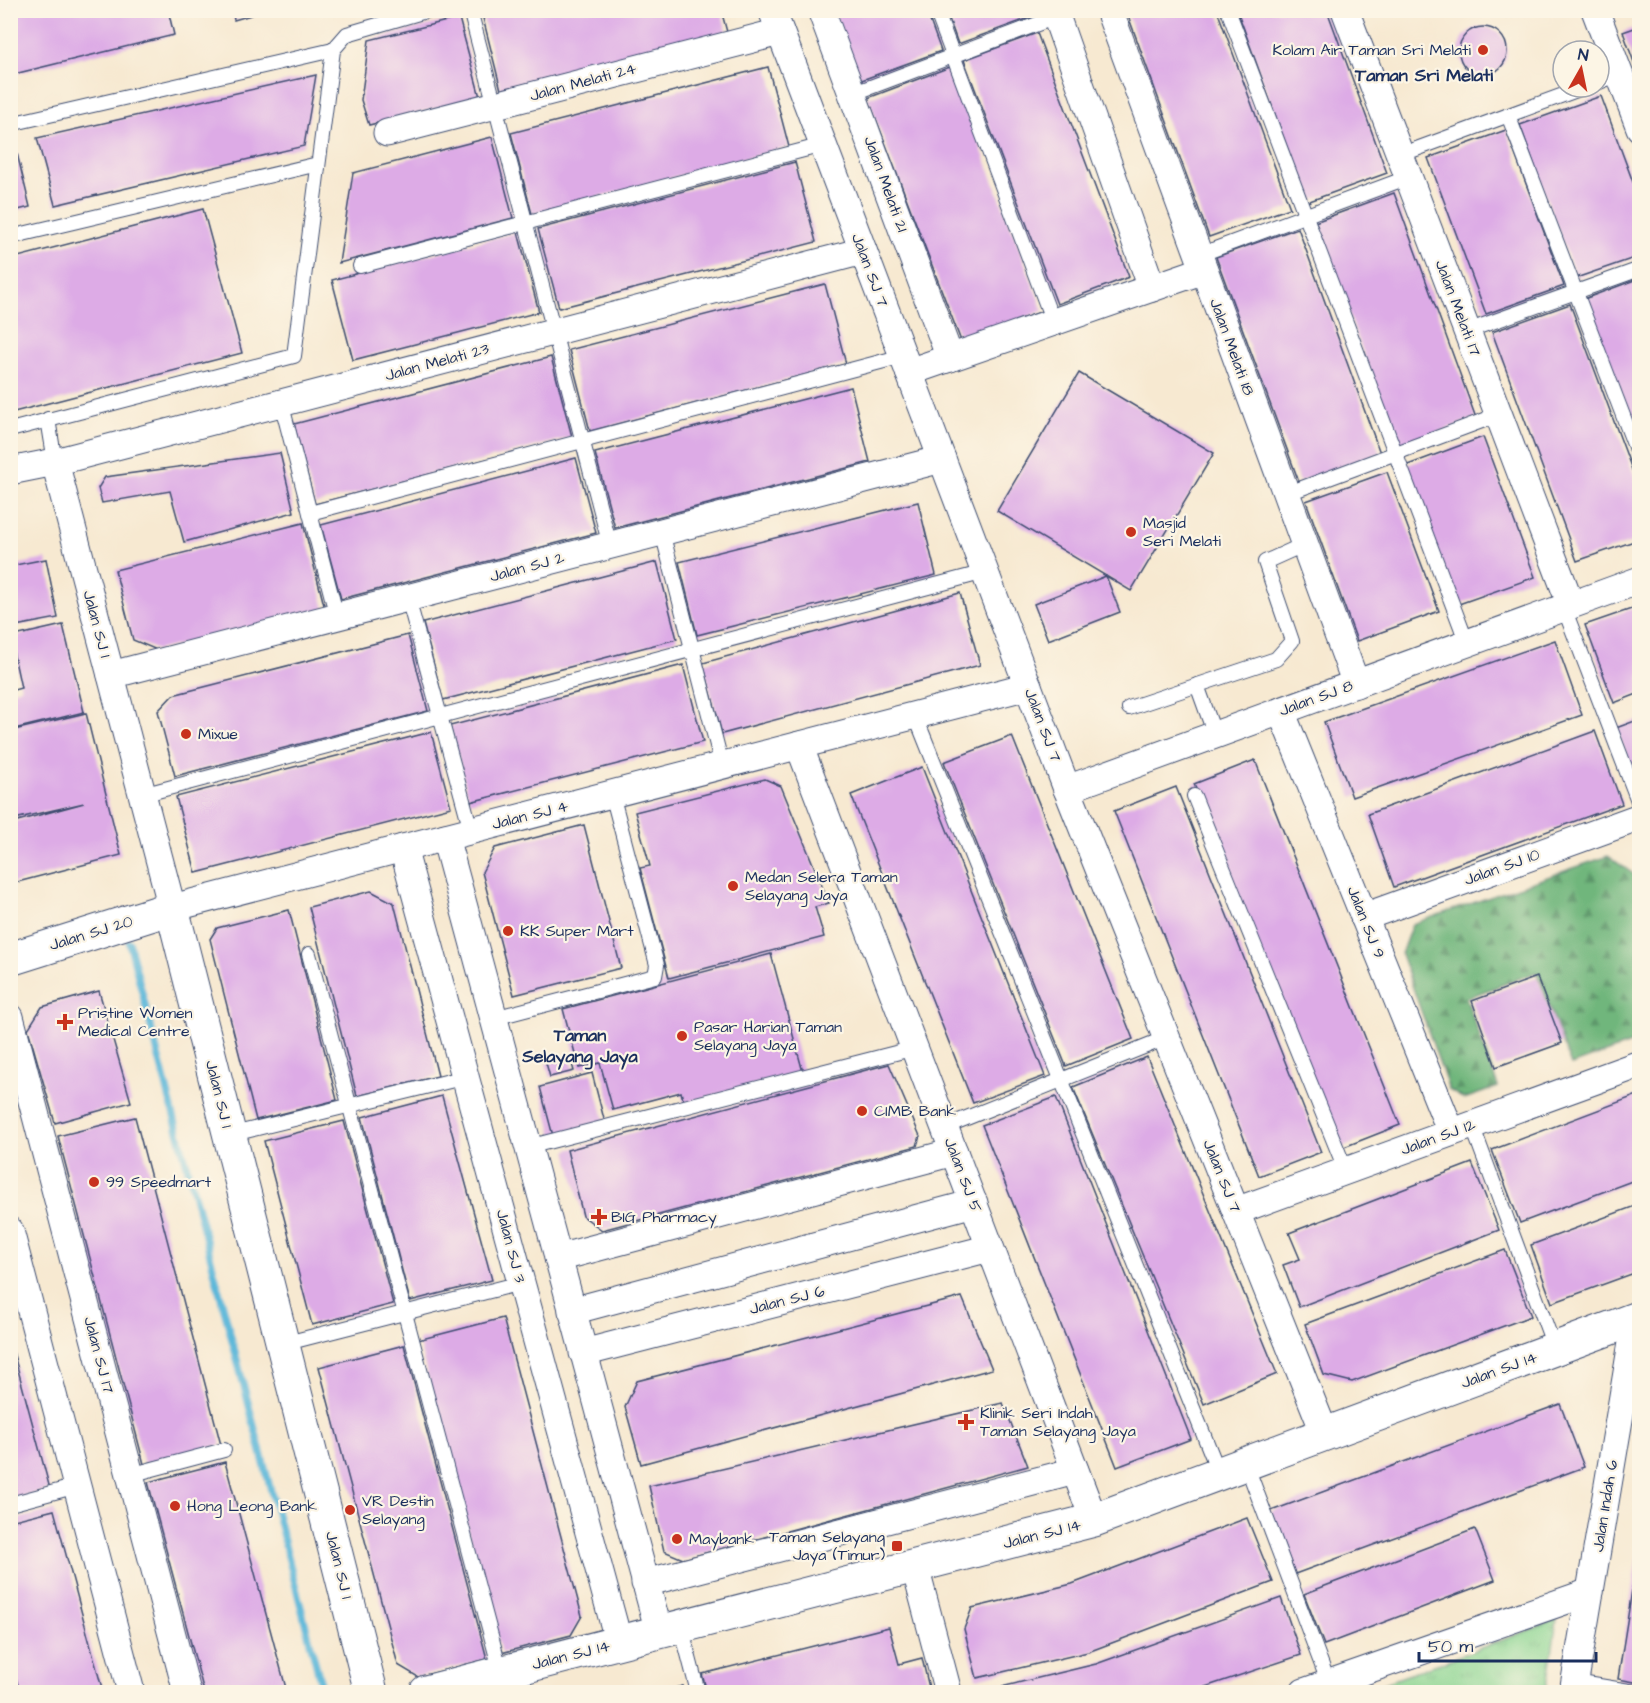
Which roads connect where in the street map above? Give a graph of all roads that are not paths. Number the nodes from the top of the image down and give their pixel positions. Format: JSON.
{"nodes":[{"id":1,"x":429,"y":10,"type":"edge"},
{"id":2,"x":470,"y":10,"type":"edge"},
{"id":3,"x":821,"y":10,"type":"edge"},
{"id":4,"x":936,"y":10,"type":"edge"},
{"id":5,"x":1109,"y":10,"type":"edge"},
{"id":6,"x":1228,"y":10,"type":"edge"},
{"id":7,"x":1345,"y":10,"type":"edge"},
{"id":8,"x":1595,"y":10,"type":"edge"},
{"id":9,"x":1055,"y":14,"type":"edge"},
{"id":10,"x":776,"y":21,"type":"edge"},
{"id":11,"x":1601,"y":39,"type":"edge"},
{"id":12,"x":333,"y":50,"type":"junction"},
{"id":13,"x":953,"y":56,"type":"junction"},
{"id":14,"x":1611,"y":81,"type":"edge"},
{"id":15,"x":852,"y":93,"type":"junction"},
{"id":16,"x":1552,"y":99,"type":"edge"},
{"id":17,"x":495,"y":105,"type":"junction"},
{"id":18,"x":1508,"y":115,"type":"junction"},
{"id":19,"x":10,"y":124,"type":"edge"},
{"id":20,"x":1640,"y":128,"type":"edge"},
{"id":21,"x":387,"y":133,"type":"dead end"},
{"id":22,"x":823,"y":145,"type":"junction"},
{"id":23,"x":318,"y":164,"type":"junction"},
{"id":24,"x":1404,"y":166,"type":"junction"},
{"id":25,"x":1305,"y":215,"type":"junction"},
{"id":26,"x":525,"y":223,"type":"junction"},
{"id":27,"x":10,"y":237,"type":"edge"},
{"id":28,"x":863,"y":251,"type":"junction"},
{"id":29,"x":1201,"y":262,"type":"junction"},
{"id":30,"x":360,"y":266,"type":"dead end"},
{"id":31,"x":1640,"y":269,"type":"edge"},
{"id":32,"x":1152,"y":288,"type":"junction"},
{"id":33,"x":1575,"y":292,"type":"junction"},
{"id":34,"x":1053,"y":322,"type":"junction"},
{"id":35,"x":1467,"y":331,"type":"junction"},
{"id":36,"x":554,"y":332,"type":"junction"},
{"id":37,"x":950,"y":358,"type":"junction"},
{"id":38,"x":906,"y":364,"type":"junction"},
{"id":39,"x":281,"y":402,"type":"junction"},
{"id":40,"x":1498,"y":415,"type":"junction"},
{"id":41,"x":48,"y":419,"type":"junction"},
{"id":42,"x":10,"y":430,"type":"edge"},
{"id":43,"x":582,"y":442,"type":"junction"},
{"id":44,"x":1395,"y":453,"type":"junction"},
{"id":45,"x":942,"y":459,"type":"junction"},
{"id":46,"x":1640,"y":460,"type":"edge"},
{"id":47,"x":55,"y":462,"type":"junction"},
{"id":48,"x":10,"y":471,"type":"edge"},
{"id":49,"x":1286,"y":494,"type":"junction"},
{"id":50,"x":310,"y":513,"type":"junction"},
{"id":51,"x":662,"y":532,"type":"junction"},
{"id":52,"x":1305,"y":544,"type":"junction"},
{"id":53,"x":610,"y":546,"type":"junction"},
{"id":54,"x":985,"y":572,"type":"junction"},
{"id":55,"x":1640,"y":580,"type":"edge"},
{"id":56,"x":408,"y":598,"type":"junction"},
{"id":57,"x":1567,"y":607,"type":"junction"},
{"id":58,"x":337,"y":617,"type":"junction"},
{"id":59,"x":1467,"y":644,"type":"junction"},
{"id":60,"x":692,"y":650,"type":"junction"},
{"id":61,"x":111,"y":675,"type":"junction"},
{"id":62,"x":1356,"y":684,"type":"junction"},
{"id":63,"x":1197,"y":685,"type":"junction"},
{"id":64,"x":1028,"y":686,"type":"junction"},
{"id":65,"x":1129,"y":708,"type":"dead end"},
{"id":66,"x":1281,"y":711,"type":"junction"},
{"id":67,"x":915,"y":715,"type":"junction"},
{"id":68,"x":440,"y":716,"type":"junction"},
{"id":69,"x":1215,"y":735,"type":"junction"},
{"id":70,"x":799,"y":745,"type":"junction"},
{"id":71,"x":722,"y":765,"type":"junction"},
{"id":72,"x":1067,"y":789,"type":"junction"},
{"id":73,"x":612,"y":794,"type":"junction"},
{"id":74,"x":142,"y":795,"type":"junction"},
{"id":75,"x":1194,"y":796,"type":"dead end"},
{"id":76,"x":1640,"y":806,"type":"edge"},
{"id":77,"x":1640,"y":817,"type":"edge"},
{"id":78,"x":471,"y":830,"type":"junction"},
{"id":79,"x":445,"y":837,"type":"junction"},
{"id":80,"x":404,"y":848,"type":"junction"},
{"id":81,"x":172,"y":908,"type":"junction"},
{"id":82,"x":1364,"y":918,"type":"junction"},
{"id":83,"x":309,"y":954,"type":"dead end"},
{"id":84,"x":10,"y":958,"type":"edge"},
{"id":85,"x":10,"y":1017,"type":"edge"},
{"id":86,"x":494,"y":1018,"type":"junction"},
{"id":87,"x":1166,"y":1038,"type":"junction"},
{"id":88,"x":915,"y":1048,"type":"junction"},
{"id":89,"x":1640,"y":1064,"type":"edge"},
{"id":90,"x":466,"y":1077,"type":"junction"},
{"id":91,"x":1061,"y":1080,"type":"junction"},
{"id":92,"x":350,"y":1106,"type":"junction"},
{"id":93,"x":1461,"y":1129,"type":"junction"},
{"id":94,"x":229,"y":1135,"type":"junction"},
{"id":95,"x":949,"y":1139,"type":"junction"},
{"id":96,"x":528,"y":1147,"type":"junction"},
{"id":97,"x":1346,"y":1171,"type":"junction"},
{"id":98,"x":974,"y":1203,"type":"junction"},
{"id":99,"x":1236,"y":1211,"type":"junction"},
{"id":100,"x":10,"y":1231,"type":"edge"},
{"id":101,"x":990,"y":1248,"type":"junction"},
{"id":102,"x":558,"y":1258,"type":"junction"},
{"id":103,"x":521,"y":1283,"type":"junction"},
{"id":104,"x":572,"y":1311,"type":"junction"},
{"id":105,"x":405,"y":1313,"type":"junction"},
{"id":106,"x":1638,"y":1318,"type":"edge"},
{"id":107,"x":283,"y":1344,"type":"junction"},
{"id":108,"x":1555,"y":1349,"type":"junction"},
{"id":109,"x":583,"y":1353,"type":"junction"},
{"id":110,"x":1325,"y":1434,"type":"junction"},
{"id":111,"x":224,"y":1450,"type":"dead end"},
{"id":112,"x":1232,"y":1469,"type":"junction"},
{"id":113,"x":1076,"y":1471,"type":"junction"},
{"id":114,"x":130,"y":1475,"type":"junction"},
{"id":115,"x":77,"y":1485,"type":"junction"},
{"id":116,"x":10,"y":1504,"type":"edge"},
{"id":117,"x":1094,"y":1520,"type":"junction"},
{"id":118,"x":915,"y":1566,"type":"junction"},
{"id":119,"x":645,"y":1583,"type":"junction"},
{"id":120,"x":1590,"y":1592,"type":"junction"},
{"id":121,"x":670,"y":1630,"type":"junction"},
{"id":122,"x":619,"y":1643,"type":"junction"},
{"id":123,"x":501,"y":1674,"type":"junction"},
{"id":124,"x":1574,"y":1687,"type":"edge"},
{"id":125,"x":1316,"y":1688,"type":"edge"},
{"id":126,"x":131,"y":1692,"type":"edge"},
{"id":127,"x":187,"y":1692,"type":"edge"},
{"id":128,"x":371,"y":1692,"type":"edge"},
{"id":129,"x":426,"y":1692,"type":"edge"},
{"id":130,"x":698,"y":1692,"type":"edge"},
{"id":131,"x":948,"y":1692,"type":"edge"},
{"id":132,"x":1635,"y":1692,"type":"edge"}],
"edges":[{"from":1,"to":12,"type":"lane"},
{"from":2,"to":17,"type":"lane"},
{"from":3,"to":15,"type":"street","name":"Jalan Melati 21"},
{"from":4,"to":13,"type":"lane"},
{"from":5,"to":29,"type":"street","name":"Jalan Melati 18"},
{"from":6,"to":25,"type":"lane"},
{"from":7,"to":24,"type":"street","name":"Jalan Melati 17"},
{"from":8,"to":11,"type":"street"},
{"from":9,"to":13,"type":"lane"},
{"from":9,"to":32,"type":"street"},
{"from":10,"to":17,"type":"street","name":"Jalan Melati 24"},
{"from":10,"to":22,"type":"street","name":"Jalan SJ 7"},
{"from":12,"to":19,"type":"lane"},
{"from":12,"to":23,"type":"lane"},
{"from":13,"to":15,"type":"lane"},
{"from":13,"to":34,"type":"lane"},
{"from":14,"to":20,"type":"street"},
{"from":15,"to":37,"type":"street","name":"Jalan Melati 21"},
{"from":16,"to":18,"type":"lane"},
{"from":17,"to":21,"type":"street","name":"Jalan Melati 24"},
{"from":17,"to":26,"type":"lane"},
{"from":18,"to":24,"type":"lane"},
{"from":18,"to":33,"type":"lane"},
{"from":22,"to":26,"type":"lane"},
{"from":22,"to":28,"type":"street","name":"Jalan SJ 7"},
{"from":23,"to":27,"type":"lane"},
{"from":23,"to":41,"type":"lane"},
{"from":24,"to":25,"type":"lane"},
{"from":24,"to":35,"type":"street","name":"Jalan Melati 17"},
{"from":25,"to":29,"type":"lane"},
{"from":25,"to":44,"type":"lane"},
{"from":26,"to":30,"type":"lane"},
{"from":26,"to":36,"type":"lane"},
{"from":28,"to":36,"type":"street","name":"Jalan Melati 23"},
{"from":28,"to":38,"type":"street","name":"Jalan SJ 7"},
{"from":29,"to":32,"type":"street"},
{"from":29,"to":49,"type":"street","name":"Jalan Melati 18"},
{"from":31,"to":33,"type":"lane"},
{"from":32,"to":34,"type":"street"},
{"from":33,"to":35,"type":"lane"},
{"from":33,"to":46,"type":"lane"},
{"from":34,"to":37,"type":"street"},
{"from":35,"to":40,"type":"street","name":"Jalan Melati 17"},
{"from":36,"to":39,"type":"street","name":"Jalan Melati 23"},
{"from":36,"to":43,"type":"lane"},
{"from":37,"to":38,"type":"street"},
{"from":38,"to":43,"type":"lane"},
{"from":38,"to":45,"type":"street","name":"Jalan SJ 7"},
{"from":39,"to":47,"type":"street","name":"Jalan Melati 23"},
{"from":39,"to":50,"type":"lane"},
{"from":40,"to":44,"type":"lane"},
{"from":40,"to":57,"type":"street","name":"Jalan Melati 17"},
{"from":41,"to":42,"type":"lane"},
{"from":41,"to":47,"type":"lane"},
{"from":43,"to":50,"type":"lane"},
{"from":43,"to":53,"type":"lane"},
{"from":44,"to":49,"type":"lane"},
{"from":44,"to":59,"type":"lane"},
{"from":45,"to":51,"type":"street","name":"Jalan SJ 2"},
{"from":45,"to":54,"type":"street","name":"Jalan SJ 7"},
{"from":47,"to":48,"type":"street","name":"Jalan Melati 23"},
{"from":47,"to":61,"type":"street","name":"Jalan SJ 1"},
{"from":49,"to":52,"type":"street","name":"Jalan Melati 18"},
{"from":50,"to":58,"type":"lane"},
{"from":51,"to":53,"type":"street","name":"Jalan SJ 2"},
{"from":51,"to":60,"type":"lane"},
{"from":52,"to":62,"type":"street","name":"Jalan Melati 18"},
{"from":52,"to":63,"type":"lane"},
{"from":53,"to":56,"type":"street","name":"Jalan SJ 2"},
{"from":54,"to":60,"type":"lane"},
{"from":54,"to":64,"type":"street","name":"Jalan SJ 7"},
{"from":55,"to":57,"type":"street","name":"Jalan SJ 8"},
{"from":56,"to":58,"type":"street","name":"Jalan SJ 2"},
{"from":56,"to":68,"type":"lane"},
{"from":57,"to":59,"type":"street","name":"Jalan SJ 8"},
{"from":57,"to":76,"type":"lane"},
{"from":58,"to":61,"type":"street","name":"Jalan SJ 2"},
{"from":59,"to":62,"type":"street","name":"Jalan SJ 8"},
{"from":60,"to":68,"type":"lane"},
{"from":60,"to":71,"type":"lane"},
{"from":61,"to":74,"type":"street","name":"Jalan SJ 1"},
{"from":62,"to":66,"type":"street","name":"Jalan SJ 8"},
{"from":63,"to":65,"type":"lane"},
{"from":63,"to":69,"type":"lane"},
{"from":64,"to":67,"type":"street","name":"Jalan SJ 4"},
{"from":64,"to":72,"type":"street","name":"Jalan SJ 7"},
{"from":66,"to":69,"type":"street","name":"Jalan SJ 8"},
{"from":66,"to":82,"type":"street","name":"Jalan SJ 9"},
{"from":67,"to":70,"type":"street","name":"Jalan SJ 4"},
{"from":67,"to":91,"type":"lane"},
{"from":68,"to":74,"type":"lane"},
{"from":68,"to":78,"type":"lane"},
{"from":69,"to":72,"type":"street","name":"Jalan SJ 8"},
{"from":70,"to":71,"type":"street","name":"Jalan SJ 4"},
{"from":70,"to":88,"type":"street","name":"Jalan SJ 5"},
{"from":71,"to":73,"type":"street","name":"Jalan SJ 4"},
{"from":72,"to":87,"type":"street","name":"Jalan SJ 7"},
{"from":73,"to":78,"type":"street","name":"Jalan SJ 4"},
{"from":73,"to":86,"type":"lane"},
{"from":74,"to":81,"type":"street","name":"Jalan SJ 1"},
{"from":75,"to":97,"type":"lane"},
{"from":77,"to":82,"type":"street","name":"Jalan SJ 10"},
{"from":78,"to":79,"type":"street","name":"Jalan SJ 4"},
{"from":79,"to":80,"type":"street","name":"Jalan SJ 4"},
{"from":79,"to":86,"type":"street"},
{"from":80,"to":81,"type":"street","name":"Jalan SJ 4"},
{"from":80,"to":90,"type":"street","name":"Jalan SJ 3"},
{"from":81,"to":84,"type":"street","name":"Jalan SJ 20"},
{"from":81,"to":94,"type":"street","name":"Jalan SJ 1"},
{"from":82,"to":93,"type":"street","name":"Jalan SJ 9"},
{"from":83,"to":92,"type":"lane"},
{"from":85,"to":114,"type":"street","name":"Jalan SJ 17"},
{"from":86,"to":96,"type":"street"},
{"from":87,"to":91,"type":"lane"},
{"from":87,"to":99,"type":"street","name":"Jalan SJ 7"},
{"from":88,"to":95,"type":"street","name":"Jalan SJ 5"},
{"from":88,"to":96,"type":"lane"},
{"from":89,"to":93,"type":"street","name":"Jalan SJ 12"},
{"from":90,"to":92,"type":"lane"},
{"from":90,"to":103,"type":"street","name":"Jalan SJ 3"},
{"from":91,"to":95,"type":"lane"},
{"from":91,"to":112,"type":"lane"},
{"from":92,"to":94,"type":"lane"},
{"from":92,"to":105,"type":"lane"},
{"from":93,"to":97,"type":"street","name":"Jalan SJ 12"},
{"from":93,"to":108,"type":"lane"},
{"from":94,"to":107,"type":"street","name":"Jalan SJ 1"},
{"from":95,"to":98,"type":"street","name":"Jalan SJ 5"},
{"from":95,"to":102,"type":"street"},
{"from":96,"to":102,"type":"street"},
{"from":97,"to":99,"type":"street","name":"Jalan SJ 12"},
{"from":98,"to":101,"type":"street","name":"Jalan SJ 5"},
{"from":98,"to":104,"type":"street"},
{"from":99,"to":110,"type":"street","name":"Jalan SJ 7"},
{"from":100,"to":115,"type":"street"},
{"from":101,"to":109,"type":"street","name":"Jalan SJ 6"},
{"from":101,"to":113,"type":"street","name":"Jalan SJ 5"},
{"from":102,"to":104,"type":"street"},
{"from":103,"to":105,"type":"lane"},
{"from":103,"to":122,"type":"street","name":"Jalan SJ 3"},
{"from":104,"to":109,"type":"street"},
{"from":105,"to":107,"type":"lane"},
{"from":105,"to":123,"type":"lane"},
{"from":106,"to":108,"type":"street","name":"Jalan SJ 14"},
{"from":106,"to":120,"type":"street","name":"Jalan Indah 6"},
{"from":107,"to":128,"type":"street","name":"Jalan SJ 1"},
{"from":108,"to":110,"type":"street","name":"Jalan SJ 14"},
{"from":109,"to":119,"type":"street"},
{"from":110,"to":112,"type":"street","name":"Jalan SJ 14"},
{"from":111,"to":114,"type":"lane"},
{"from":112,"to":117,"type":"street","name":"Jalan SJ 14"},
{"from":112,"to":125,"type":"lane"},
{"from":113,"to":117,"type":"street","name":"Jalan SJ 5"},
{"from":113,"to":119,"type":"street"},
{"from":114,"to":127,"type":"street","name":"Jalan SJ 17"},
{"from":115,"to":116,"type":"lane"},
{"from":115,"to":126,"type":"street"},
{"from":117,"to":118,"type":"street","name":"Jalan SJ 14"},
{"from":118,"to":121,"type":"street","name":"Jalan SJ 14"},
{"from":118,"to":131,"type":"street"},
{"from":119,"to":121,"type":"street"},
{"from":120,"to":124,"type":"street","name":"Jalan Indah 6"},
{"from":120,"to":125,"type":"street"},
{"from":121,"to":122,"type":"street","name":"Jalan SJ 14"},
{"from":121,"to":130,"type":"lane"},
{"from":122,"to":123,"type":"street","name":"Jalan SJ 14"},
{"from":123,"to":129,"type":"street","name":"Jalan SJ 14"},
{"from":124,"to":132,"type":"lane"}]}
